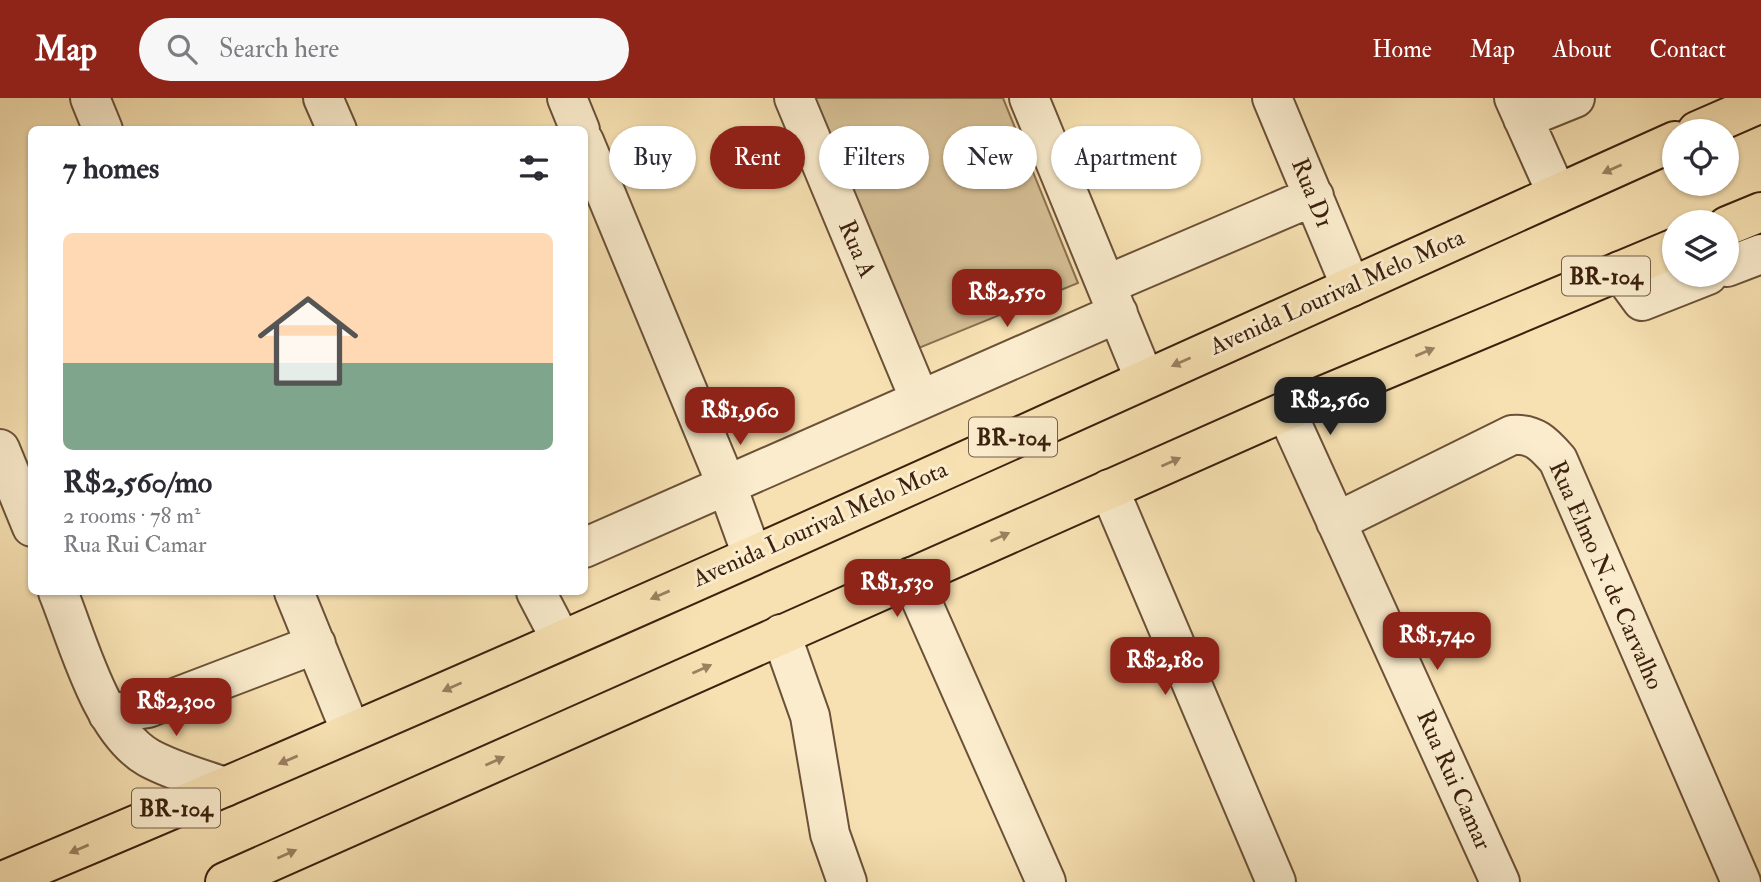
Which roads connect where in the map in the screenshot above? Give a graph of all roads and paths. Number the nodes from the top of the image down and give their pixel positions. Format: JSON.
{"nodes":[{"id":1,"x":90,"y":98,"type":"edge"},
{"id":2,"x":323,"y":98,"type":"edge"},
{"id":3,"x":567,"y":98,"type":"edge"},
{"id":4,"x":794,"y":98,"type":"edge"},
{"id":5,"x":1028,"y":98,"type":"edge"},
{"id":6,"x":1272,"y":98,"type":"edge"},
{"id":7,"x":1575,"y":98,"type":"edge"},
{"id":8,"x":1761,"y":103,"type":"edge"},
{"id":9,"x":1518,"y":109,"type":"edge"},
{"id":10,"x":1724,"y":119,"type":"edge"},
{"id":11,"x":101,"y":126,"type":"edge"},
{"id":12,"x":335,"y":126,"type":"edge"},
{"id":13,"x":578,"y":126,"type":"edge"},
{"id":14,"x":1662,"y":147,"type":"edge"},
{"id":15,"x":588,"y":151,"type":"edge"},
{"id":16,"x":1557,"y":194,"type":"junction"},
{"id":17,"x":1314,"y":196,"type":"junction"},
{"id":18,"x":1662,"y":253,"type":"edge"},
{"id":19,"x":1761,"y":254,"type":"edge"},
{"id":20,"x":1739,"y":262,"type":"edge"},
{"id":21,"x":1620,"y":271,"type":"junction"},
{"id":22,"x":1678,"y":287,"type":"edge"},
{"id":23,"x":1351,"y":288,"type":"junction"},
{"id":24,"x":1112,"y":299,"type":"junction"},
{"id":25,"x":1144,"y":378,"type":"junction"},
{"id":26,"x":920,"y":400,"type":"junction"},
{"id":27,"x":1286,"y":411,"type":"junction"},
{"id":28,"x":0,"y":449,"type":"edge"},
{"id":29,"x":727,"y":486,"type":"junction"},
{"id":30,"x":1109,"y":489,"type":"junction"},
{"id":31,"x":28,"y":517,"type":"edge"},
{"id":32,"x":1336,"y":522,"type":"junction"},
{"id":33,"x":588,"y":546,"type":"edge"},
{"id":34,"x":752,"y":555,"type":"junction"},
{"id":35,"x":903,"y":580,"type":"junction"},
{"id":36,"x":59,"y":595,"type":"edge"},
{"id":37,"x":295,"y":595,"type":"edge"},
{"id":38,"x":538,"y":595,"type":"edge"},
{"id":39,"x":781,"y":634,"type":"junction"},
{"id":40,"x":560,"y":638,"type":"junction"},
{"id":41,"x":928,"y":641,"type":"junction"},
{"id":42,"x":316,"y":644,"type":"junction"},
{"id":43,"x":108,"y":714,"type":"junction"},
{"id":44,"x":351,"y":732,"type":"junction"},
{"id":45,"x":225,"y":787,"type":"junction"},
{"id":46,"x":0,"y":882,"type":"edge"},
{"id":47,"x":225,"y":882,"type":"edge"},
{"id":48,"x":847,"y":882,"type":"edge"},
{"id":49,"x":1023,"y":882,"type":"edge"},
{"id":50,"x":1046,"y":882,"type":"edge"},
{"id":51,"x":1276,"y":882,"type":"edge"},
{"id":52,"x":1500,"y":882,"type":"edge"},
{"id":53,"x":1741,"y":882,"type":"edge"}],
"edges":[{"from":1,"to":11,"type":"street"},
{"from":2,"to":12,"type":"street"},
{"from":3,"to":13,"type":"street"},
{"from":4,"to":26,"type":"street","name":"Rua A"},
{"from":5,"to":24,"type":"street"},
{"from":6,"to":17,"type":"street","name":"Rua D1"},
{"from":7,"to":9,"type":"street"},
{"from":8,"to":10,"type":"highway"},
{"from":9,"to":16,"type":"street"},
{"from":14,"to":16,"type":"highway","name":"Avenida Lourival Melo Mota","number":"BR-104","one_way":true},
{"from":15,"to":29,"type":"street"},
{"from":16,"to":23,"type":"highway","name":"Avenida Lourival Melo Mota","number":"BR-104"},
{"from":17,"to":23,"type":"street","name":"Rua D1"},
{"from":17,"to":24,"type":"street"},
{"from":18,"to":21,"type":"highway","number":"BR-104"},
{"from":19,"to":20,"type":"street"},
{"from":21,"to":22,"type":"street"},
{"from":27,"to":21,"type":"highway","number":"BR-104","one_way":true},
{"from":23,"to":25,"type":"highway","name":"Avenida Lourival Melo Mota","number":"BR-104","one_way":true},
{"from":24,"to":25,"type":"street"},
{"from":24,"to":26,"type":"street"},
{"from":25,"to":34,"type":"highway","name":"Avenida Lourival Melo Mota","number":"BR-104"},
{"from":26,"to":29,"type":"street"},
{"from":30,"to":27,"type":"highway","number":"BR-104","one_way":true},
{"from":27,"to":32,"type":"street","name":"Rua Rui Camar"},
{"from":28,"to":31,"type":"street"},
{"from":29,"to":33,"type":"street"},
{"from":29,"to":34,"type":"street"},
{"from":35,"to":30,"type":"highway","number":"BR-104","one_way":true},
{"from":30,"to":51,"type":"street"},
{"from":32,"to":52,"type":"street","name":"Rua Rui Camar"},
{"from":32,"to":53,"type":"street","name":"Rua Elmo N. de Carvalho"},
{"from":34,"to":40,"type":"highway","name":"Avenida Lourival Melo Mota","number":"BR-104","one_way":true},
{"from":35,"to":39,"type":"highway","number":"BR-104"},
{"from":35,"to":41,"type":"street"},
{"from":36,"to":43,"type":"street"},
{"from":37,"to":42,"type":"street"},
{"from":38,"to":40,"type":"street"},
{"from":47,"to":39,"type":"highway","number":"BR-104","one_way":true},
{"from":39,"to":48,"type":"street"},
{"from":40,"to":44,"type":"highway","name":"Avenida Lourival Melo Mota","number":"BR-104","one_way":true},
{"from":41,"to":49,"type":"street"},
{"from":41,"to":50,"type":"street"},
{"from":42,"to":43,"type":"street"},
{"from":42,"to":44,"type":"street"},
{"from":43,"to":45,"type":"street"},
{"from":44,"to":45,"type":"highway","name":"Avenida Lourival Melo Mota","number":"BR-104","one_way":true},
{"from":45,"to":46,"type":"highway","name":"Avenida Lourival Melo Mota","number":"BR-104","one_way":true}]}
